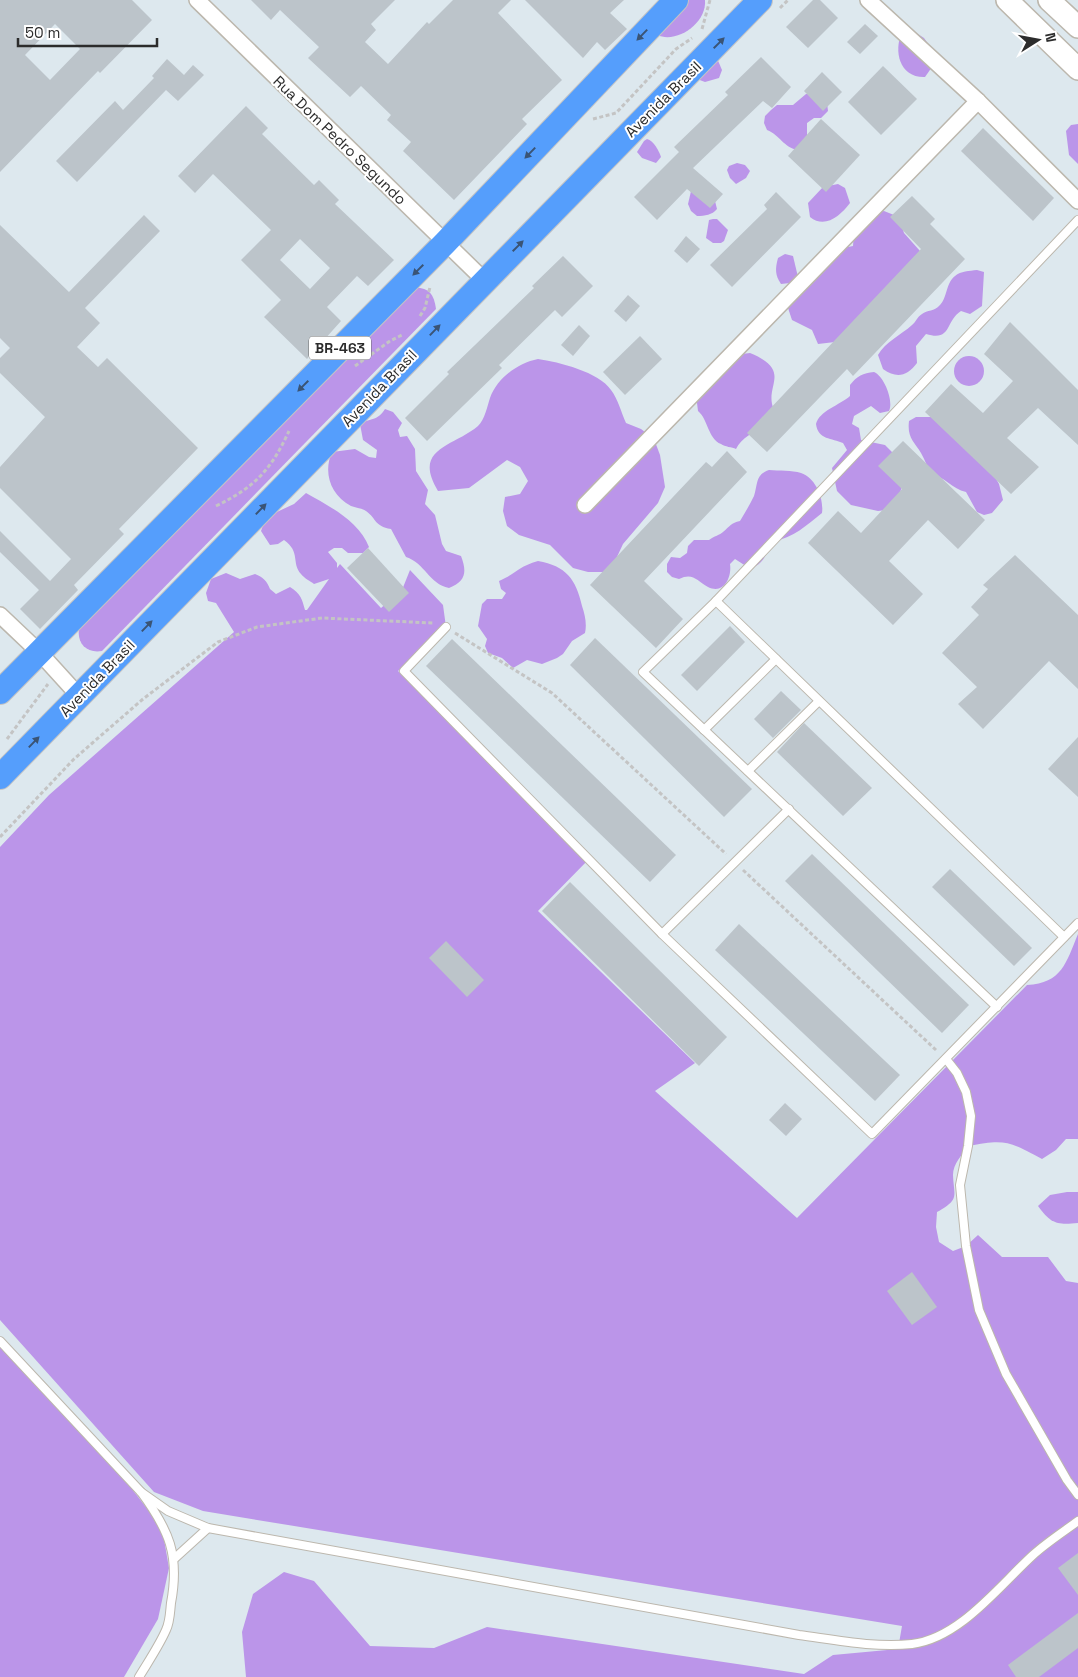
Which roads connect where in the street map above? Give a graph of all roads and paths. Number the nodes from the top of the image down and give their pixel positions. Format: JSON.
{"nodes":[{"id":1,"x":197,"y":0,"type":"edge"},
{"id":2,"x":676,"y":0,"type":"edge"},
{"id":3,"x":760,"y":0,"type":"edge"},
{"id":4,"x":868,"y":0,"type":"edge"},
{"id":5,"x":1007,"y":0,"type":"edge"},
{"id":6,"x":1049,"y":0,"type":"edge"},
{"id":7,"x":1078,"y":28,"type":"edge"},
{"id":8,"x":1078,"y":69,"type":"edge"},
{"id":9,"x":978,"y":101,"type":"junction"},
{"id":10,"x":1078,"y":201,"type":"edge"},
{"id":11,"x":1078,"y":220,"type":"edge"},
{"id":12,"x":445,"y":243,"type":"junction"},
{"id":13,"x":484,"y":280,"type":"junction"},
{"id":14,"x":585,"y":505,"type":"dead end"},
{"id":15,"x":716,"y":601,"type":"junction"},
{"id":16,"x":0,"y":615,"type":"edge"},
{"id":17,"x":446,"y":627,"type":"dead end"},
{"id":18,"x":39,"y":652,"type":"junction"},
{"id":19,"x":776,"y":659,"type":"junction"},
{"id":20,"x":0,"y":692,"type":"edge"},
{"id":21,"x":79,"y":696,"type":"junction"},
{"id":22,"x":819,"y":701,"type":"junction"},
{"id":23,"x":704,"y":730,"type":"junction"},
{"id":24,"x":748,"y":771,"type":"junction"},
{"id":25,"x":0,"y":777,"type":"edge"},
{"id":26,"x":789,"y":809,"type":"junction"},
{"id":27,"x":1078,"y":923,"type":"edge"},
{"id":28,"x":662,"y":934,"type":"junction"},
{"id":29,"x":1064,"y":938,"type":"junction"},
{"id":30,"x":997,"y":1007,"type":"junction"},
{"id":31,"x":946,"y":1059,"type":"junction"},
{"id":32,"x":0,"y":1340,"type":"edge"},
{"id":33,"x":141,"y":1492,"type":"junction"},
{"id":34,"x":1078,"y":1495,"type":"edge"},
{"id":35,"x":1078,"y":1521,"type":"edge"},
{"id":36,"x":208,"y":1528,"type":"junction"},
{"id":37,"x":175,"y":1558,"type":"junction"},
{"id":38,"x":139,"y":1677,"type":"edge"}],
"edges":[{"from":1,"to":12,"type":"street","name":"Rua Dom Pedro Segundo"},
{"from":2,"to":12,"type":"main road","number":"BR-463","one_way":true},
{"from":13,"to":3,"type":"main road","name":"Avenida Brasil","one_way":true},
{"from":4,"to":9,"type":"street"},
{"from":5,"to":8,"type":"main road"},
{"from":6,"to":7,"type":"main road"},
{"from":9,"to":10,"type":"street"},
{"from":9,"to":14,"type":"street"},
{"from":11,"to":15,"type":"lane"},
{"from":12,"to":13,"type":"street","name":"Rua Dom Pedro Segundo"},
{"from":12,"to":18,"type":"main road","number":"BR-463","one_way":true},
{"from":21,"to":13,"type":"main road","name":"Avenida Brasil","one_way":true},
{"from":15,"to":19,"type":"lane"},
{"from":15,"to":23,"type":"lane"},
{"from":16,"to":18,"type":"street"},
{"from":17,"to":28,"type":"lane"},
{"from":18,"to":20,"type":"main road","number":"BR-463"},
{"from":18,"to":21,"type":"street"},
{"from":19,"to":22,"type":"lane"},
{"from":19,"to":23,"type":"lane"},
{"from":25,"to":21,"type":"main road","name":"Avenida Brasil","one_way":true},
{"from":22,"to":24,"type":"lane"},
{"from":22,"to":29,"type":"lane"},
{"from":23,"to":24,"type":"lane"},
{"from":24,"to":26,"type":"lane"},
{"from":26,"to":28,"type":"lane"},
{"from":26,"to":30,"type":"lane"},
{"from":27,"to":29,"type":"lane"},
{"from":28,"to":31,"type":"lane"},
{"from":29,"to":30,"type":"lane"},
{"from":30,"to":31,"type":"lane"},
{"from":31,"to":34,"type":"lane"},
{"from":32,"to":33,"type":"lane"},
{"from":33,"to":36,"type":"lane"},
{"from":33,"to":37,"type":"lane"},
{"from":35,"to":36,"type":"lane"},
{"from":36,"to":37,"type":"lane"},
{"from":37,"to":38,"type":"lane"}]}
